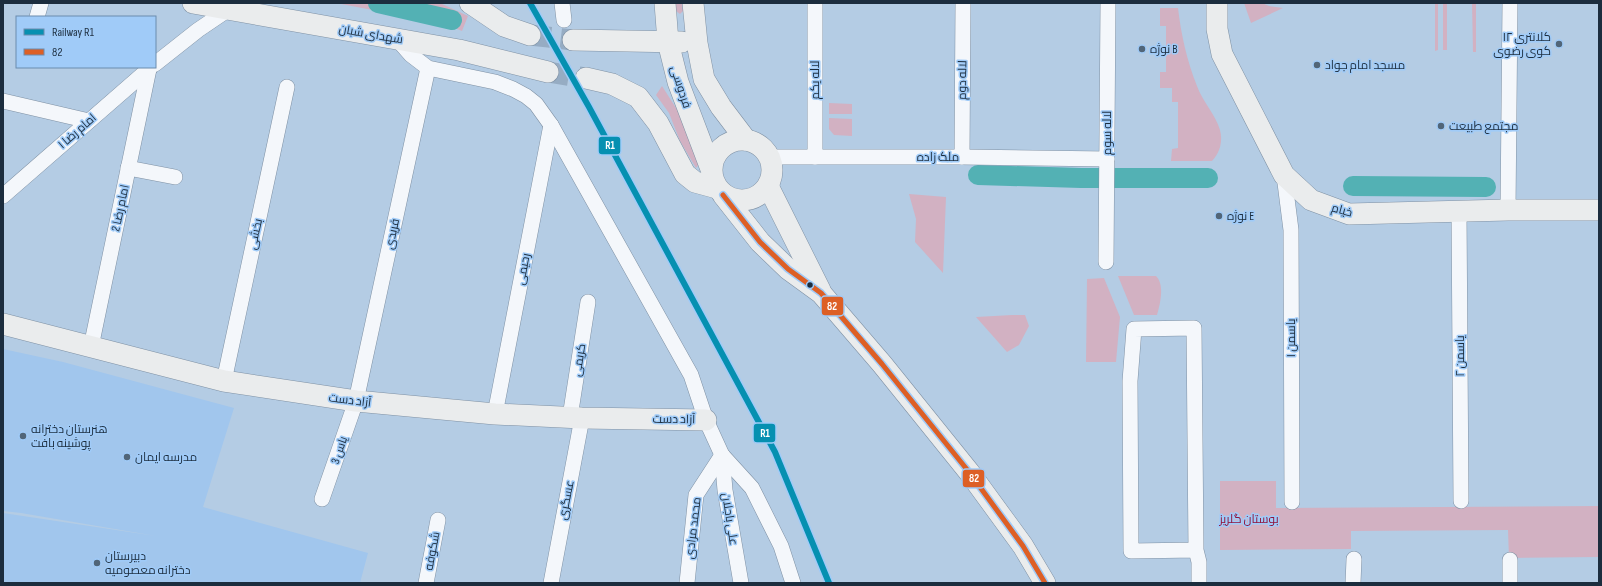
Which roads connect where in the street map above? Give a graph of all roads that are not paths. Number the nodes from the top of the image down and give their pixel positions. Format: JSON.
{"nodes":[{"id":1,"x":41,"y":3,"type":"edge"},
{"id":2,"x":193,"y":3,"type":"edge"},
{"id":3,"x":470,"y":3,"type":"edge"},
{"id":4,"x":562,"y":3,"type":"edge"},
{"id":5,"x":665,"y":3,"type":"edge"},
{"id":6,"x":693,"y":3,"type":"edge"},
{"id":7,"x":814,"y":3,"type":"edge"},
{"id":8,"x":963,"y":3,"type":"edge"},
{"id":9,"x":1108,"y":3,"type":"edge"},
{"id":10,"x":1216,"y":3,"type":"edge"},
{"id":11,"x":1510,"y":3,"type":"edge"},
{"id":12,"x":229,"y":9,"type":"junction"},
{"id":13,"x":37,"y":16,"type":"edge"},
{"id":14,"x":564,"y":20,"type":"dead end"},
{"id":15,"x":530,"y":35,"type":"tunnel mouth"},
{"id":16,"x":397,"y":39,"type":"junction"},
{"id":17,"x":573,"y":40,"type":"tunnel mouth"},
{"id":18,"x":668,"y":42,"type":"junction"},
{"id":19,"x":697,"y":43,"type":"junction"},
{"id":20,"x":156,"y":64,"type":"edge"},
{"id":21,"x":151,"y":68,"type":"edge"},
{"id":22,"x":152,"y":68,"type":"edge"},
{"id":23,"x":428,"y":68,"type":"junction"},
{"id":24,"x":548,"y":72,"type":"tunnel mouth"},
{"id":25,"x":586,"y":78,"type":"tunnel mouth"},
{"id":26,"x":287,"y":87,"type":"dead end"},
{"id":27,"x":3,"y":101,"type":"edge"},
{"id":28,"x":89,"y":121,"type":"junction"},
{"id":29,"x":551,"y":125,"type":"junction"},
{"id":30,"x":746,"y":140,"type":"junction"},
{"id":31,"x":769,"y":157,"type":"junction"},
{"id":32,"x":815,"y":157,"type":"junction"},
{"id":33,"x":962,"y":157,"type":"junction"},
{"id":34,"x":1107,"y":163,"type":"junction"},
{"id":35,"x":128,"y":168,"type":"junction"},
{"id":36,"x":1284,"y":175,"type":"junction"},
{"id":37,"x":175,"y":177,"type":"dead end"},
{"id":38,"x":717,"y":184,"type":"junction"},
{"id":39,"x":768,"y":186,"type":"junction"},
{"id":40,"x":3,"y":196,"type":"edge"},
{"id":41,"x":1508,"y":210,"type":"junction"},
{"id":42,"x":1599,"y":210,"type":"edge"},
{"id":43,"x":1459,"y":211,"type":"junction"},
{"id":44,"x":1106,"y":262,"type":"dead end"},
{"id":45,"x":821,"y":293,"type":"junction"},
{"id":46,"x":588,"y":302,"type":"dead end"},
{"id":47,"x":3,"y":324,"type":"edge"},
{"id":48,"x":91,"y":347,"type":"junction"},
{"id":49,"x":224,"y":381,"type":"junction"},
{"id":50,"x":356,"y":401,"type":"junction"},
{"id":51,"x":495,"y":414,"type":"junction"},
{"id":52,"x":576,"y":417,"type":"junction"},
{"id":53,"x":706,"y":420,"type":"junction"},
{"id":54,"x":722,"y":455,"type":"junction"},
{"id":55,"x":322,"y":499,"type":"dead end"},
{"id":56,"x":1461,"y":501,"type":"dead end"},
{"id":57,"x":1292,"y":502,"type":"dead end"},
{"id":58,"x":438,"y":520,"type":"dead end"},
{"id":59,"x":1196,"y":550,"type":"junction"},
{"id":60,"x":1354,"y":559,"type":"dead end"},
{"id":61,"x":1510,"y":560,"type":"dead end"},
{"id":62,"x":426,"y":583,"type":"edge"},
{"id":63,"x":551,"y":583,"type":"edge"},
{"id":64,"x":686,"y":583,"type":"edge"},
{"id":65,"x":741,"y":583,"type":"edge"},
{"id":66,"x":793,"y":583,"type":"edge"},
{"id":67,"x":1045,"y":583,"type":"edge"},
{"id":68,"x":1199,"y":583,"type":"edge"},
{"id":69,"x":1353,"y":583,"type":"edge"},
{"id":70,"x":1510,"y":583,"type":"edge"}],
"edges":[{"from":1,"to":13,"type":"street"},
{"from":2,"to":12,"type":"street","name":"شهدای شبان"},
{"from":3,"to":15,"type":"street"},
{"from":4,"to":14,"type":"street"},
{"from":5,"to":18,"type":"street","name":"فردوسی"},
{"from":6,"to":19,"type":"street","name":"فردوسی"},
{"from":7,"to":32,"type":"street","name":"لاله یکم"},
{"from":8,"to":33,"type":"street","name":"لاله دوم"},
{"from":9,"to":34,"type":"street","name":"لاله سوم"},
{"from":10,"to":36,"type":"street","name":"خیام"},
{"from":11,"to":41,"type":"street"},
{"from":12,"to":16,"type":"street","name":"شهدای شبان"},
{"from":12,"to":20,"type":"street","name":"امام رضا ۱"},
{"from":16,"to":23,"type":"street"},
{"from":16,"to":24,"type":"street","name":"شهدای شبان"},
{"from":17,"to":18,"type":"street"},
{"from":18,"to":19,"type":"street"},
{"from":18,"to":38,"type":"street","name":"فردوسی"},
{"from":19,"to":30,"type":"street","name":"فردوسی"},
{"from":21,"to":28,"type":"street","name":"امام رضا ۱"},
{"from":22,"to":35,"type":"street","name":"امام رضا 2"},
{"from":23,"to":29,"type":"street"},
{"from":23,"to":50,"type":"street","name":"فریدی"},
{"from":25,"to":38,"type":"street"},
{"from":26,"to":49,"type":"street","name":"بخشی"},
{"from":27,"to":28,"type":"street"},
{"from":28,"to":40,"type":"street","name":"امام رضا ۱"},
{"from":29,"to":51,"type":"street","name":"رحیمی"},
{"from":29,"to":53,"type":"street"},
{"from":30,"to":31,"type":"street"},
{"from":30,"to":38,"type":"street"},
{"from":31,"to":32,"type":"street","name":"ملک زاده"},
{"from":31,"to":39,"type":"street"},
{"from":32,"to":33,"type":"street","name":"ملک زاده"},
{"from":33,"to":34,"type":"street","name":"ملک زاده"},
{"from":34,"to":44,"type":"street","name":"لاله سوم"},
{"from":35,"to":37,"type":"street"},
{"from":35,"to":48,"type":"street","name":"امام رضا 2"},
{"from":36,"to":43,"type":"street","name":"خیام"},
{"from":36,"to":57,"type":"street","name":"یاسمن ۱"},
{"from":38,"to":39,"type":"street"},
{"from":38,"to":45,"type":"street","name":"فردوسی"},
{"from":39,"to":45,"type":"street","name":"فردوسی"},
{"from":41,"to":42,"type":"street","name":"خیام"},
{"from":41,"to":43,"type":"street","name":"خیام"},
{"from":43,"to":56,"type":"street","name":"یاسمن ۲"},
{"from":45,"to":67,"type":"street","name":"فردوسی"},
{"from":46,"to":52,"type":"street","name":"کریمی"},
{"from":47,"to":48,"type":"street","name":"آزاد دست"},
{"from":48,"to":49,"type":"street","name":"آزاد دست"},
{"from":49,"to":50,"type":"street","name":"آزاد دست"},
{"from":50,"to":51,"type":"street","name":"آزاد دست"},
{"from":50,"to":55,"type":"street","name":"یاس 3"},
{"from":51,"to":52,"type":"street","name":"آزاد دست"},
{"from":52,"to":53,"type":"street","name":"آزاد دست"},
{"from":52,"to":63,"type":"street","name":"عسگری"},
{"from":53,"to":54,"type":"street"},
{"from":54,"to":64,"type":"street","name":"محمد مرادی"},
{"from":54,"to":65,"type":"street","name":"علی باجلان"},
{"from":54,"to":66,"type":"street"},
{"from":58,"to":62,"type":"street","name":"شکوفه"},
{"from":59,"to":59,"type":"street"},
{"from":59,"to":68,"type":"street"},
{"from":60,"to":69,"type":"street"},
{"from":61,"to":70,"type":"street"}]}
